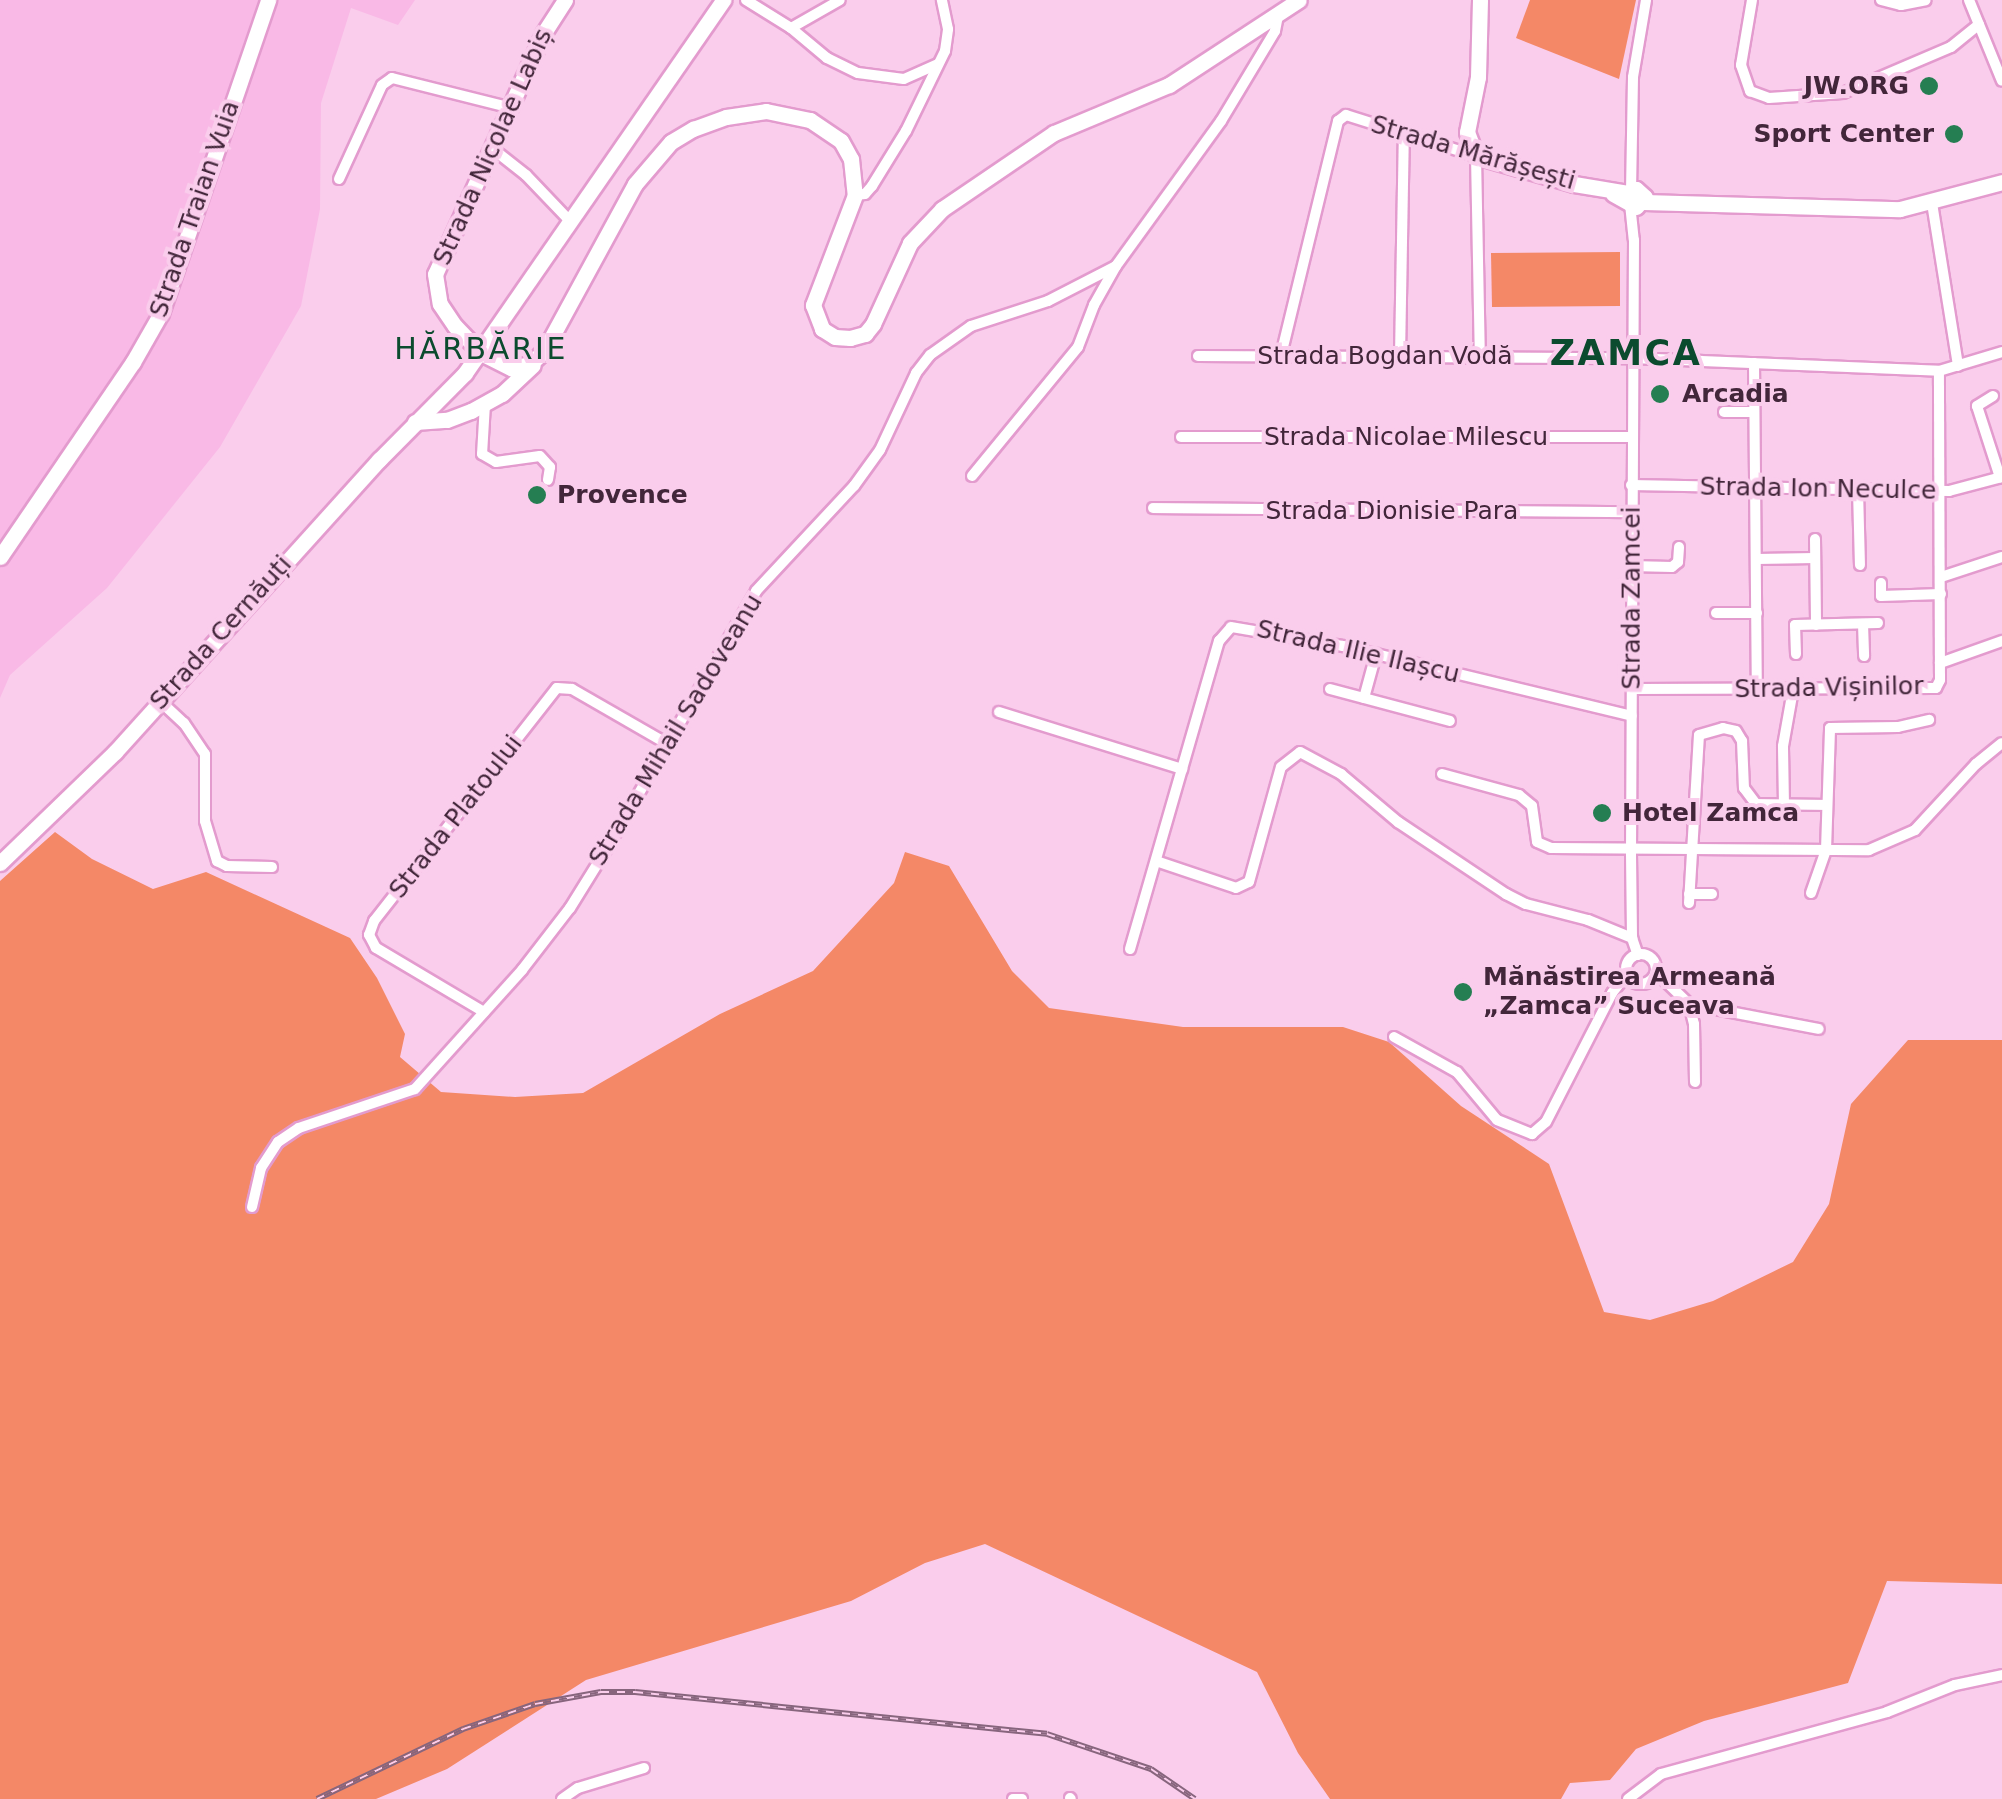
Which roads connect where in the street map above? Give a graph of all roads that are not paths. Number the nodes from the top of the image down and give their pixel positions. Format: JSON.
{"nodes":[{"id":1,"x":268,"y":0,"type":"edge"},
{"id":2,"x":564,"y":0,"type":"edge"},
{"id":3,"x":723,"y":0,"type":"edge"},
{"id":4,"x":746,"y":0,"type":"edge"},
{"id":5,"x":840,"y":0,"type":"edge"},
{"id":6,"x":942,"y":0,"type":"edge"},
{"id":7,"x":1299,"y":0,"type":"edge"},
{"id":8,"x":1480,"y":0,"type":"edge"},
{"id":9,"x":1646,"y":0,"type":"edge"},
{"id":10,"x":1752,"y":0,"type":"edge"},
{"id":11,"x":1882,"y":0,"type":"edge"},
{"id":12,"x":1926,"y":0,"type":"edge"},
{"id":13,"x":1969,"y":0,"type":"edge"},
{"id":14,"x":1278,"y":16,"type":"junction"},
{"id":15,"x":1979,"y":24,"type":"junction"},
{"id":16,"x":791,"y":28,"type":"junction"},
{"id":17,"x":938,"y":64,"type":"junction"},
{"id":18,"x":2002,"y":81,"type":"edge"},
{"id":19,"x":511,"y":108,"type":"junction"},
{"id":20,"x":1404,"y":135,"type":"junction"},
{"id":21,"x":493,"y":149,"type":"junction"},
{"id":22,"x":1476,"y":156,"type":"junction"},
{"id":23,"x":340,"y":179,"type":"dead end"},
{"id":24,"x":2002,"y":182,"type":"edge"},
{"id":25,"x":855,"y":195,"type":"junction"},
{"id":26,"x":1636,"y":197,"type":"junction"},
{"id":27,"x":1932,"y":203,"type":"junction"},
{"id":28,"x":568,"y":219,"type":"junction"},
{"id":29,"x":1116,"y":266,"type":"junction"},
{"id":30,"x":554,"y":331,"type":"junction"},
{"id":31,"x":481,"y":348,"type":"junction"},
{"id":32,"x":2002,"y":352,"type":"edge"},
{"id":33,"x":1198,"y":356,"type":"dead end"},
{"id":34,"x":1280,"y":356,"type":"junction"},
{"id":35,"x":1400,"y":356,"type":"junction"},
{"id":36,"x":1480,"y":357,"type":"junction"},
{"id":37,"x":538,"y":358,"type":"junction"},
{"id":38,"x":1632,"y":358,"type":"junction"},
{"id":39,"x":1754,"y":363,"type":"junction"},
{"id":40,"x":1958,"y":366,"type":"junction"},
{"id":41,"x":1940,"y":372,"type":"junction"},
{"id":42,"x":1993,"y":396,"type":"dead end"},
{"id":43,"x":485,"y":404,"type":"junction"},
{"id":44,"x":1724,"y":412,"type":"dead end"},
{"id":45,"x":1754,"y":412,"type":"junction"},
{"id":46,"x":415,"y":422,"type":"junction"},
{"id":47,"x":1631,"y":436,"type":"junction"},
{"id":48,"x":1180,"y":437,"type":"dead end"},
{"id":49,"x":1997,"y":450,"type":"edge"},
{"id":50,"x":972,"y":476,"type":"dead end"},
{"id":51,"x":2001,"y":477,"type":"edge"},
{"id":52,"x":548,"y":480,"type":"dead end"},
{"id":53,"x":1631,"y":485,"type":"junction"},
{"id":54,"x":1755,"y":488,"type":"junction"},
{"id":55,"x":1858,"y":490,"type":"junction"},
{"id":56,"x":1941,"y":492,"type":"junction"},
{"id":57,"x":1154,"y":508,"type":"dead end"},
{"id":58,"x":1631,"y":512,"type":"junction"},
{"id":59,"x":1814,"y":540,"type":"dead end"},
{"id":60,"x":1679,"y":547,"type":"dead end"},
{"id":61,"x":0,"y":557,"type":"edge"},
{"id":62,"x":1815,"y":558,"type":"junction"},
{"id":63,"x":2002,"y":558,"type":"edge"},
{"id":64,"x":1757,"y":559,"type":"junction"},
{"id":65,"x":1860,"y":565,"type":"dead end"},
{"id":66,"x":1632,"y":566,"type":"junction"},
{"id":67,"x":1941,"y":577,"type":"junction"},
{"id":68,"x":1881,"y":582,"type":"dead end"},
{"id":69,"x":1940,"y":594,"type":"junction"},
{"id":70,"x":1716,"y":613,"type":"dead end"},
{"id":71,"x":1757,"y":613,"type":"junction"},
{"id":72,"x":1878,"y":623,"type":"dead end"},
{"id":73,"x":1863,"y":624,"type":"junction"},
{"id":74,"x":1816,"y":625,"type":"junction"},
{"id":75,"x":2002,"y":641,"type":"edge"},
{"id":76,"x":1376,"y":654,"type":"junction"},
{"id":77,"x":1796,"y":654,"type":"dead end"},
{"id":78,"x":1864,"y":656,"type":"dead end"},
{"id":79,"x":1940,"y":663,"type":"junction"},
{"id":80,"x":1330,"y":689,"type":"dead end"},
{"id":81,"x":1632,"y":689,"type":"junction"},
{"id":82,"x":1757,"y":690,"type":"junction"},
{"id":83,"x":1793,"y":690,"type":"junction"},
{"id":84,"x":1364,"y":698,"type":"junction"},
{"id":85,"x":160,"y":702,"type":"junction"},
{"id":86,"x":999,"y":712,"type":"dead end"},
{"id":87,"x":1632,"y":716,"type":"junction"},
{"id":88,"x":1929,"y":720,"type":"dead end"},
{"id":89,"x":1450,"y":721,"type":"dead end"},
{"id":90,"x":666,"y":743,"type":"junction"},
{"id":91,"x":2002,"y":743,"type":"edge"},
{"id":92,"x":1182,"y":769,"type":"junction"},
{"id":93,"x":1442,"y":774,"type":"dead end"},
{"id":94,"x":1784,"y":805,"type":"junction"},
{"id":95,"x":1826,"y":805,"type":"junction"},
{"id":96,"x":1631,"y":848,"type":"junction"},
{"id":97,"x":1691,"y":849,"type":"junction"},
{"id":98,"x":1826,"y":850,"type":"junction"},
{"id":99,"x":1156,"y":861,"type":"junction"},
{"id":100,"x":0,"y":863,"type":"edge"},
{"id":101,"x":272,"y":866,"type":"dead end"},
{"id":102,"x":1811,"y":892,"type":"dead end"},
{"id":103,"x":1712,"y":894,"type":"dead end"},
{"id":104,"x":1632,"y":938,"type":"junction"},
{"id":105,"x":1130,"y":948,"type":"dead end"},
{"id":106,"x":1638,"y":955,"type":"junction"},
{"id":107,"x":1656,"y":972,"type":"junction"},
{"id":108,"x":1627,"y":974,"type":"junction"},
{"id":109,"x":1689,"y":1004,"type":"junction"},
{"id":110,"x":484,"y":1012,"type":"junction"},
{"id":111,"x":1818,"y":1029,"type":"dead end"},
{"id":112,"x":1394,"y":1037,"type":"dead end"},
{"id":113,"x":1695,"y":1082,"type":"dead end"},
{"id":114,"x":252,"y":1207,"type":"dead end"},
{"id":115,"x":2002,"y":1675,"type":"edge"},
{"id":116,"x":644,"y":1768,"type":"dead end"},
{"id":117,"x":562,"y":1799,"type":"edge"},
{"id":118,"x":1013,"y":1799,"type":"edge"},
{"id":119,"x":1022,"y":1799,"type":"edge"},
{"id":120,"x":1628,"y":1799,"type":"edge"}],
"edges":[{"from":1,"to":61,"type":"street","name":"Strada Traian Vuia"},
{"from":2,"to":19,"type":"street","name":"Strada Nicolae Labiș"},
{"from":3,"to":28,"type":"street","name":"Strada Cernăuți"},
{"from":4,"to":16,"type":"street"},
{"from":5,"to":16,"type":"street"},
{"from":6,"to":17,"type":"street"},
{"from":7,"to":14,"type":"street"},
{"from":8,"to":22,"type":"street"},
{"from":9,"to":26,"type":"street","name":"Strada Zamcei"},
{"from":10,"to":15,"type":"street"},
{"from":11,"to":12,"type":"street"},
{"from":13,"to":15,"type":"street"},
{"from":14,"to":25,"type":"street"},
{"from":14,"to":29,"type":"street","name":"Strada Mihail Sadoveanu"},
{"from":15,"to":18,"type":"street"},
{"from":16,"to":17,"type":"street"},
{"from":17,"to":25,"type":"street"},
{"from":19,"to":21,"type":"street","name":"Strada Nicolae Labiș"},
{"from":19,"to":23,"type":"street"},
{"from":20,"to":22,"type":"street","name":"Strada Mărășești"},
{"from":20,"to":34,"type":"street","name":"Strada Mărășești"},
{"from":20,"to":35,"type":"street"},
{"from":21,"to":28,"type":"street"},
{"from":21,"to":31,"type":"street","name":"Strada Nicolae Labiș"},
{"from":22,"to":26,"type":"street","name":"Strada Mărășești"},
{"from":22,"to":36,"type":"street"},
{"from":24,"to":27,"type":"street","name":"Strada Mărășești"},
{"from":25,"to":30,"type":"street"},
{"from":26,"to":27,"type":"street","name":"Strada Mărășești"},
{"from":26,"to":38,"type":"street","name":"Strada Zamcei"},
{"from":27,"to":40,"type":"street"},
{"from":28,"to":31,"type":"street","name":"Strada Cernăuți"},
{"from":29,"to":50,"type":"street","name":"Strada Mihail Sadoveanu"},
{"from":29,"to":90,"type":"street","name":"Strada Mihail Sadoveanu"},
{"from":30,"to":31,"type":"street"},
{"from":30,"to":37,"type":"street"},
{"from":31,"to":37,"type":"street"},
{"from":31,"to":46,"type":"street","name":"Strada Cernăuți"},
{"from":32,"to":40,"type":"street"},
{"from":33,"to":34,"type":"street","name":"Strada Bogdan Vodă"},
{"from":34,"to":35,"type":"street","name":"Strada Bogdan Vodă"},
{"from":35,"to":36,"type":"street","name":"Strada Bogdan Vodă"},
{"from":36,"to":38,"type":"street","name":"Strada Bogdan Vodă"},
{"from":37,"to":43,"type":"street"},
{"from":38,"to":39,"type":"street","name":"Strada Bogdan Vodă"},
{"from":38,"to":47,"type":"street","name":"Strada Zamcei"},
{"from":39,"to":41,"type":"street","name":"Strada Bogdan Vodă"},
{"from":39,"to":45,"type":"street"},
{"from":40,"to":41,"type":"street"},
{"from":41,"to":56,"type":"street"},
{"from":42,"to":49,"type":"street"},
{"from":43,"to":46,"type":"street"},
{"from":43,"to":52,"type":"street"},
{"from":44,"to":45,"type":"street"},
{"from":45,"to":54,"type":"street"},
{"from":46,"to":85,"type":"street","name":"Strada Cernăuți"},
{"from":47,"to":48,"type":"street","name":"Strada Nicolae Milescu"},
{"from":47,"to":53,"type":"street","name":"Strada Zamcei"},
{"from":49,"to":51,"type":"street"},
{"from":51,"to":56,"type":"street","name":"Strada Ion Neculce"},
{"from":53,"to":54,"type":"street","name":"Strada Ion Neculce"},
{"from":53,"to":58,"type":"street","name":"Strada Zamcei"},
{"from":54,"to":55,"type":"street","name":"Strada Ion Neculce"},
{"from":54,"to":64,"type":"street"},
{"from":55,"to":56,"type":"street","name":"Strada Ion Neculce"},
{"from":55,"to":65,"type":"street"},
{"from":56,"to":67,"type":"street"},
{"from":57,"to":58,"type":"street","name":"Strada Dionisie Para"},
{"from":58,"to":66,"type":"street","name":"Strada Zamcei"},
{"from":59,"to":62,"type":"street"},
{"from":60,"to":66,"type":"street"},
{"from":62,"to":64,"type":"street"},
{"from":62,"to":74,"type":"street"},
{"from":63,"to":67,"type":"street"},
{"from":64,"to":71,"type":"street"},
{"from":66,"to":81,"type":"street","name":"Strada Zamcei"},
{"from":67,"to":69,"type":"street"},
{"from":68,"to":69,"type":"street"},
{"from":69,"to":79,"type":"street"},
{"from":70,"to":71,"type":"street"},
{"from":71,"to":82,"type":"street"},
{"from":72,"to":73,"type":"street"},
{"from":73,"to":74,"type":"street"},
{"from":73,"to":78,"type":"street"},
{"from":74,"to":77,"type":"street"},
{"from":75,"to":79,"type":"street","name":"Strada Vișinilor"},
{"from":76,"to":84,"type":"street"},
{"from":76,"to":87,"type":"street","name":"Strada Ilie Ilașcu"},
{"from":76,"to":92,"type":"street","name":"Strada Ilie Ilașcu"},
{"from":79,"to":83,"type":"street","name":"Strada Vișinilor"},
{"from":80,"to":84,"type":"street"},
{"from":81,"to":82,"type":"street","name":"Strada Vișinilor"},
{"from":81,"to":87,"type":"street","name":"Strada Zamcei"},
{"from":82,"to":83,"type":"street","name":"Strada Vișinilor"},
{"from":83,"to":94,"type":"street"},
{"from":84,"to":89,"type":"street"},
{"from":85,"to":100,"type":"street","name":"Strada Cernăuți"},
{"from":85,"to":101,"type":"street"},
{"from":86,"to":92,"type":"street"},
{"from":87,"to":96,"type":"street","name":"Strada Zamcei"},
{"from":88,"to":95,"type":"street"},
{"from":90,"to":110,"type":"street","name":"Strada Mihail Sadoveanu"},
{"from":90,"to":110,"type":"street","name":"Strada Platoului"},
{"from":91,"to":98,"type":"street"},
{"from":92,"to":99,"type":"street","name":"Strada Ilie Ilașcu"},
{"from":93,"to":96,"type":"street"},
{"from":94,"to":95,"type":"street"},
{"from":94,"to":97,"type":"street"},
{"from":95,"to":98,"type":"street"},
{"from":96,"to":97,"type":"street"},
{"from":96,"to":104,"type":"street","name":"Strada Zamcei"},
{"from":97,"to":98,"type":"street"},
{"from":97,"to":103,"type":"street"},
{"from":98,"to":102,"type":"street"},
{"from":99,"to":104,"type":"street"},
{"from":99,"to":105,"type":"street","name":"Strada Ilie Ilașcu"},
{"from":104,"to":106,"type":"street","name":"Strada Zamcei"},
{"from":106,"to":107,"type":"street"},
{"from":106,"to":108,"type":"street"},
{"from":107,"to":108,"type":"street"},
{"from":107,"to":109,"type":"street"},
{"from":108,"to":112,"type":"street"},
{"from":109,"to":111,"type":"street"},
{"from":109,"to":113,"type":"street"},
{"from":110,"to":114,"type":"street","name":"Strada Mihail Sadoveanu"},
{"from":115,"to":120,"type":"street"},
{"from":116,"to":117,"type":"street"},
{"from":118,"to":119,"type":"street"}]}
